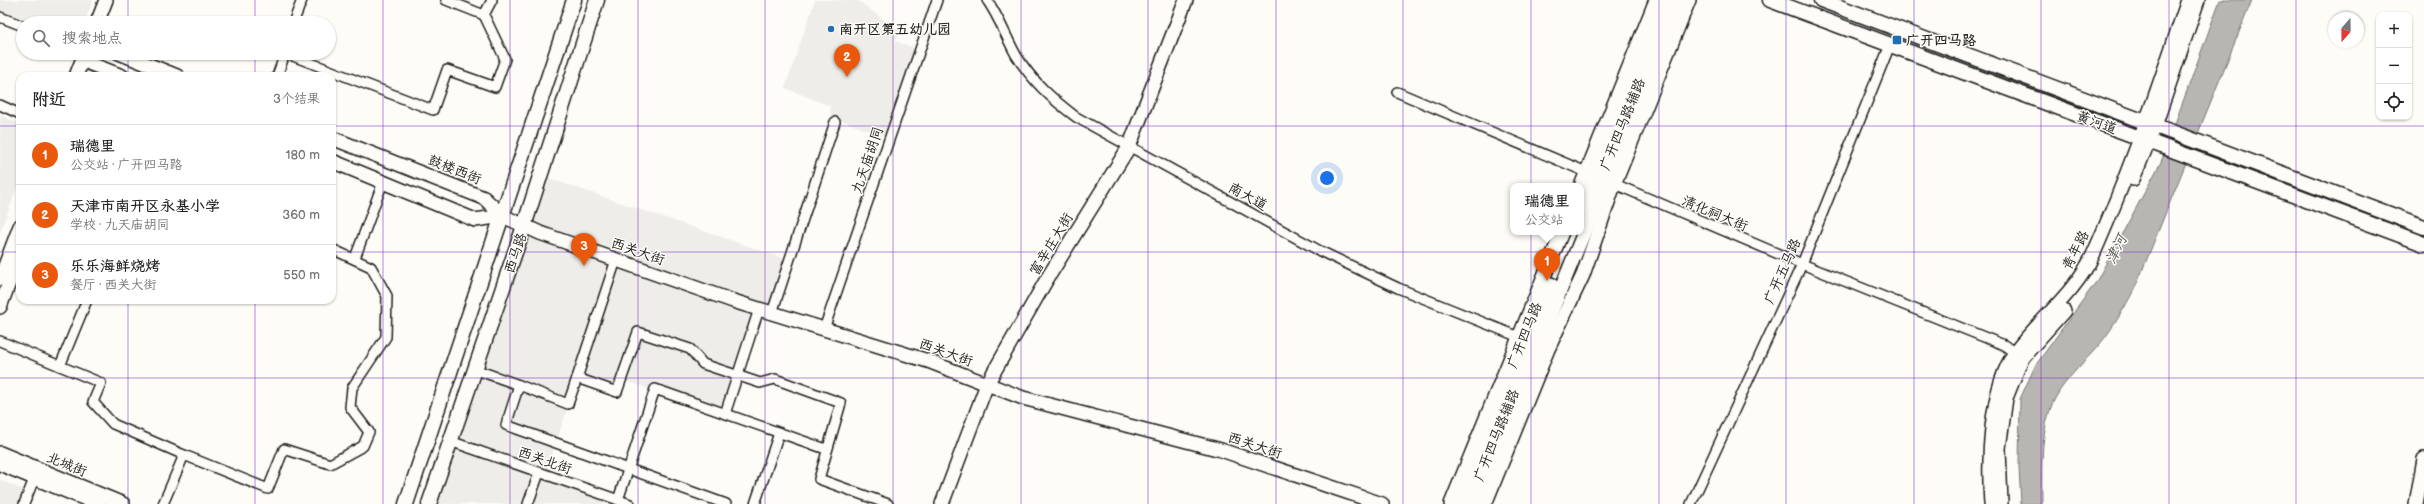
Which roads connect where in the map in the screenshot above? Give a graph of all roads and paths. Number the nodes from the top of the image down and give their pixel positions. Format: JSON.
{"nodes":[{"id":1,"x":106,"y":0,"type":"edge"},
{"id":2,"x":115,"y":0,"type":"edge"},
{"id":3,"x":302,"y":0,"type":"edge"},
{"id":4,"x":446,"y":0,"type":"edge"},
{"id":5,"x":492,"y":0,"type":"edge"},
{"id":6,"x":574,"y":0,"type":"edge"},
{"id":7,"x":597,"y":0,"type":"edge"},
{"id":8,"x":937,"y":0,"type":"edge"},
{"id":9,"x":987,"y":0,"type":"edge"},
{"id":10,"x":1186,"y":0,"type":"edge"},
{"id":11,"x":1656,"y":0,"type":"edge"},
{"id":12,"x":1666,"y":0,"type":"edge"},
{"id":13,"x":1679,"y":0,"type":"edge"},
{"id":14,"x":1689,"y":0,"type":"edge"},
{"id":15,"x":1770,"y":0,"type":"edge"},
{"id":16,"x":1821,"y":0,"type":"edge"},
{"id":17,"x":2188,"y":0,"type":"edge"},
{"id":18,"x":2198,"y":0,"type":"edge"},
{"id":19,"x":484,"y":15,"type":"junction"},
{"id":20,"x":100,"y":16,"type":"edge"},
{"id":21,"x":109,"y":16,"type":"edge"},
{"id":22,"x":296,"y":16,"type":"edge"},
{"id":23,"x":0,"y":17,"type":"edge"},
{"id":24,"x":16,"y":23,"type":"edge"},
{"id":25,"x":1890,"y":45,"type":"junction"},
{"id":26,"x":89,"y":60,"type":"edge"},
{"id":27,"x":137,"y":60,"type":"edge"},
{"id":28,"x":282,"y":60,"type":"edge"},
{"id":29,"x":303,"y":60,"type":"edge"},
{"id":30,"x":79,"y":72,"type":"edge"},
{"id":31,"x":114,"y":72,"type":"edge"},
{"id":32,"x":167,"y":72,"type":"edge"},
{"id":33,"x":278,"y":72,"type":"edge"},
{"id":34,"x":334,"y":72,"type":"edge"},
{"id":35,"x":336,"y":73,"type":"edge"},
{"id":36,"x":1397,"y":92,"type":"dead end"},
{"id":37,"x":0,"y":106,"type":"edge"},
{"id":38,"x":16,"y":112,"type":"edge"},
{"id":39,"x":835,"y":122,"type":"dead end"},
{"id":40,"x":2155,"y":126,"type":"junction"},
{"id":41,"x":336,"y":140,"type":"edge"},
{"id":42,"x":2149,"y":141,"type":"junction"},
{"id":43,"x":1129,"y":147,"type":"junction"},
{"id":44,"x":336,"y":163,"type":"edge"},
{"id":45,"x":1600,"y":178,"type":"junction"},
{"id":46,"x":383,"y":182,"type":"junction"},
{"id":47,"x":1584,"y":185,"type":"edge"},
{"id":48,"x":1584,"y":205,"type":"edge"},
{"id":49,"x":503,"y":216,"type":"junction"},
{"id":50,"x":1584,"y":217,"type":"edge"},
{"id":51,"x":524,"y":226,"type":"junction"},
{"id":52,"x":2424,"y":227,"type":"edge"},
{"id":53,"x":1561,"y":235,"type":"edge"},
{"id":54,"x":1571,"y":235,"type":"edge"},
{"id":55,"x":1577,"y":235,"type":"edge"},
{"id":56,"x":16,"y":237,"type":"edge"},
{"id":57,"x":2424,"y":244,"type":"edge"},
{"id":58,"x":336,"y":251,"type":"edge"},
{"id":59,"x":354,"y":258,"type":"junction"},
{"id":60,"x":616,"y":260,"type":"junction"},
{"id":61,"x":1802,"y":264,"type":"junction"},
{"id":62,"x":16,"y":265,"type":"edge"},
{"id":63,"x":0,"y":279,"type":"edge"},
{"id":64,"x":85,"y":304,"type":"edge"},
{"id":65,"x":0,"y":307,"type":"edge"},
{"id":66,"x":759,"y":309,"type":"junction"},
{"id":67,"x":772,"y":314,"type":"junction"},
{"id":68,"x":824,"y":329,"type":"junction"},
{"id":69,"x":0,"y":341,"type":"edge"},
{"id":70,"x":1533,"y":343,"type":"junction"},
{"id":71,"x":2018,"y":356,"type":"junction"},
{"id":72,"x":60,"y":366,"type":"junction"},
{"id":73,"x":474,"y":369,"type":"junction"},
{"id":74,"x":738,"y":376,"type":"junction"},
{"id":75,"x":577,"y":378,"type":"junction"},
{"id":76,"x":987,"y":384,"type":"junction"},
{"id":77,"x":518,"y":385,"type":"junction"},
{"id":78,"x":725,"y":414,"type":"junction"},
{"id":79,"x":779,"y":433,"type":"junction"},
{"id":80,"x":450,"y":441,"type":"junction"},
{"id":81,"x":826,"y":449,"type":"junction"},
{"id":82,"x":0,"y":453,"type":"edge"},
{"id":83,"x":184,"y":455,"type":"junction"},
{"id":84,"x":2424,"y":459,"type":"edge"},
{"id":85,"x":0,"y":464,"type":"edge"},
{"id":86,"x":629,"y":468,"type":"junction"},
{"id":87,"x":539,"y":473,"type":"junction"},
{"id":88,"x":34,"y":479,"type":"junction"},
{"id":89,"x":618,"y":500,"type":"junction"},
{"id":90,"x":24,"y":504,"type":"edge"},
{"id":91,"x":98,"y":504,"type":"edge"},
{"id":92,"x":123,"y":504,"type":"edge"},
{"id":93,"x":163,"y":504,"type":"edge"},
{"id":94,"x":406,"y":504,"type":"edge"},
{"id":95,"x":429,"y":504,"type":"edge"},
{"id":96,"x":528,"y":504,"type":"edge"},
{"id":97,"x":630,"y":504,"type":"edge"},
{"id":98,"x":726,"y":504,"type":"edge"},
{"id":99,"x":755,"y":504,"type":"edge"},
{"id":100,"x":888,"y":504,"type":"edge"},
{"id":101,"x":942,"y":504,"type":"edge"},
{"id":102,"x":1382,"y":504,"type":"edge"},
{"id":103,"x":1451,"y":504,"type":"edge"},
{"id":104,"x":1462,"y":504,"type":"edge"},
{"id":105,"x":1473,"y":504,"type":"edge"},
{"id":106,"x":1485,"y":504,"type":"edge"},
{"id":107,"x":1691,"y":504,"type":"edge"},
{"id":108,"x":1991,"y":504,"type":"edge"},
{"id":109,"x":2001,"y":504,"type":"edge"},
{"id":110,"x":2416,"y":504,"type":"edge"}],
"edges":[{"from":1,"to":20,"type":"street"},
{"from":2,"to":21,"type":"street"},
{"from":3,"to":22,"type":"street"},
{"from":4,"to":19,"type":"street"},
{"from":5,"to":19,"type":"street"},
{"from":6,"to":49,"type":"main road","name":"西马路"},
{"from":7,"to":51,"type":"main road","name":"西马路"},
{"from":8,"to":68,"type":"street","name":"九天庙胡同"},
{"from":9,"to":43,"type":"street","name":"南大道"},
{"from":10,"to":43,"type":"street","name":"富辛庄大街"},
{"from":11,"to":45,"type":"street","name":"广开四马路"},
{"from":12,"to":45,"type":"street","name":"广开四马路"},
{"from":13,"to":45,"type":"street","name":"广开四马路"},
{"from":14,"to":45,"type":"street","name":"广开四马路辅路"},
{"from":15,"to":25,"type":"main road","name":"黄河道"},
{"from":16,"to":40,"type":"main road","name":"黄河道"},
{"from":17,"to":40,"type":"street","name":"青年路"},
{"from":18,"to":40,"type":"street","name":"青年路"},
{"from":19,"to":35,"type":"street"},
{"from":23,"to":24,"type":"street"},
{"from":25,"to":42,"type":"main road","name":"黄河道"},
{"from":25,"to":61,"type":"street","name":"广开五马路"},
{"from":26,"to":30,"type":"street"},
{"from":26,"to":31,"type":"street"},
{"from":27,"to":32,"type":"street"},
{"from":28,"to":33,"type":"street"},
{"from":29,"to":34,"type":"street"},
{"from":36,"to":45,"type":"street","name":"清化祠大街"},
{"from":37,"to":38,"type":"street"},
{"from":39,"to":67,"type":"street"},
{"from":40,"to":42,"type":"street","name":"青年路"},
{"from":40,"to":52,"type":"main road","name":"黄河道"},
{"from":41,"to":49,"type":"street","name":"鼓楼西街"},
{"from":42,"to":57,"type":"main road","name":"黄河道"},
{"from":42,"to":71,"type":"street","name":"青年路"},
{"from":43,"to":70,"type":"street","name":"南大道"},
{"from":43,"to":76,"type":"street","name":"富辛庄大街"},
{"from":44,"to":46,"type":"street"},
{"from":45,"to":47,"type":"street","name":"广开四马路"},
{"from":45,"to":48,"type":"street","name":"广开四马路"},
{"from":45,"to":50,"type":"street","name":"广开四马路"},
{"from":45,"to":61,"type":"street","name":"清化祠大街"},
{"from":46,"to":49,"type":"street"},
{"from":46,"to":59,"type":"street"},
{"from":49,"to":51,"type":"street","name":"西关大街"},
{"from":49,"to":94,"type":"main road","name":"西马路"},
{"from":51,"to":60,"type":"street","name":"西关大街"},
{"from":51,"to":73,"type":"main road","name":"西马路"},
{"from":53,"to":70,"type":"street","name":"广开四马路"},
{"from":54,"to":70,"type":"street","name":"广开四马路"},
{"from":55,"to":70,"type":"street","name":"广开四马路"},
{"from":56,"to":63,"type":"street"},
{"from":58,"to":59,"type":"street"},
{"from":59,"to":83,"type":"street"},
{"from":60,"to":66,"type":"street","name":"西关大街"},
{"from":60,"to":75,"type":"street"},
{"from":61,"to":71,"type":"street","name":"清化祠大街"},
{"from":61,"to":107,"type":"street","name":"广开五马路"},
{"from":62,"to":65,"type":"street"},
{"from":64,"to":72,"type":"street"},
{"from":66,"to":67,"type":"street","name":"西关大街"},
{"from":66,"to":74,"type":"street"},
{"from":67,"to":68,"type":"street","name":"西关大街"},
{"from":68,"to":76,"type":"street","name":"西关大街"},
{"from":69,"to":72,"type":"street"},
{"from":70,"to":103,"type":"street","name":"广开四马路"},
{"from":70,"to":104,"type":"street","name":"广开四马路"},
{"from":70,"to":105,"type":"street","name":"广开四马路"},
{"from":70,"to":106,"type":"street","name":"广开四马路辅路"},
{"from":71,"to":108,"type":"street","name":"青年路"},
{"from":71,"to":109,"type":"street","name":"青年路"},
{"from":72,"to":83,"type":"street"},
{"from":73,"to":77,"type":"street"},
{"from":73,"to":80,"type":"main road","name":"西马路"},
{"from":74,"to":75,"type":"street"},
{"from":74,"to":78,"type":"street"},
{"from":74,"to":81,"type":"street"},
{"from":75,"to":77,"type":"street"},
{"from":76,"to":101,"type":"street","name":"富辛庄大街"},
{"from":76,"to":102,"type":"street","name":"西关大街"},
{"from":77,"to":86,"type":"street"},
{"from":78,"to":79,"type":"street"},
{"from":78,"to":86,"type":"street"},
{"from":79,"to":81,"type":"street"},
{"from":79,"to":99,"type":"street"},
{"from":80,"to":87,"type":"street","name":"西关北街"},
{"from":80,"to":95,"type":"main road","name":"西马路"},
{"from":81,"to":100,"type":"street"},
{"from":82,"to":92,"type":"street","name":"北城街"},
{"from":83,"to":93,"type":"street"},
{"from":84,"to":110,"type":"street"},
{"from":85,"to":88,"type":"street","name":"北城街"},
{"from":86,"to":89,"type":"street"},
{"from":86,"to":98,"type":"street"},
{"from":87,"to":89,"type":"street","name":"西关北街"},
{"from":87,"to":96,"type":"street"},
{"from":88,"to":90,"type":"street"},
{"from":88,"to":91,"type":"street","name":"北城街"},
{"from":89,"to":97,"type":"street","name":"西关北街"}]}
